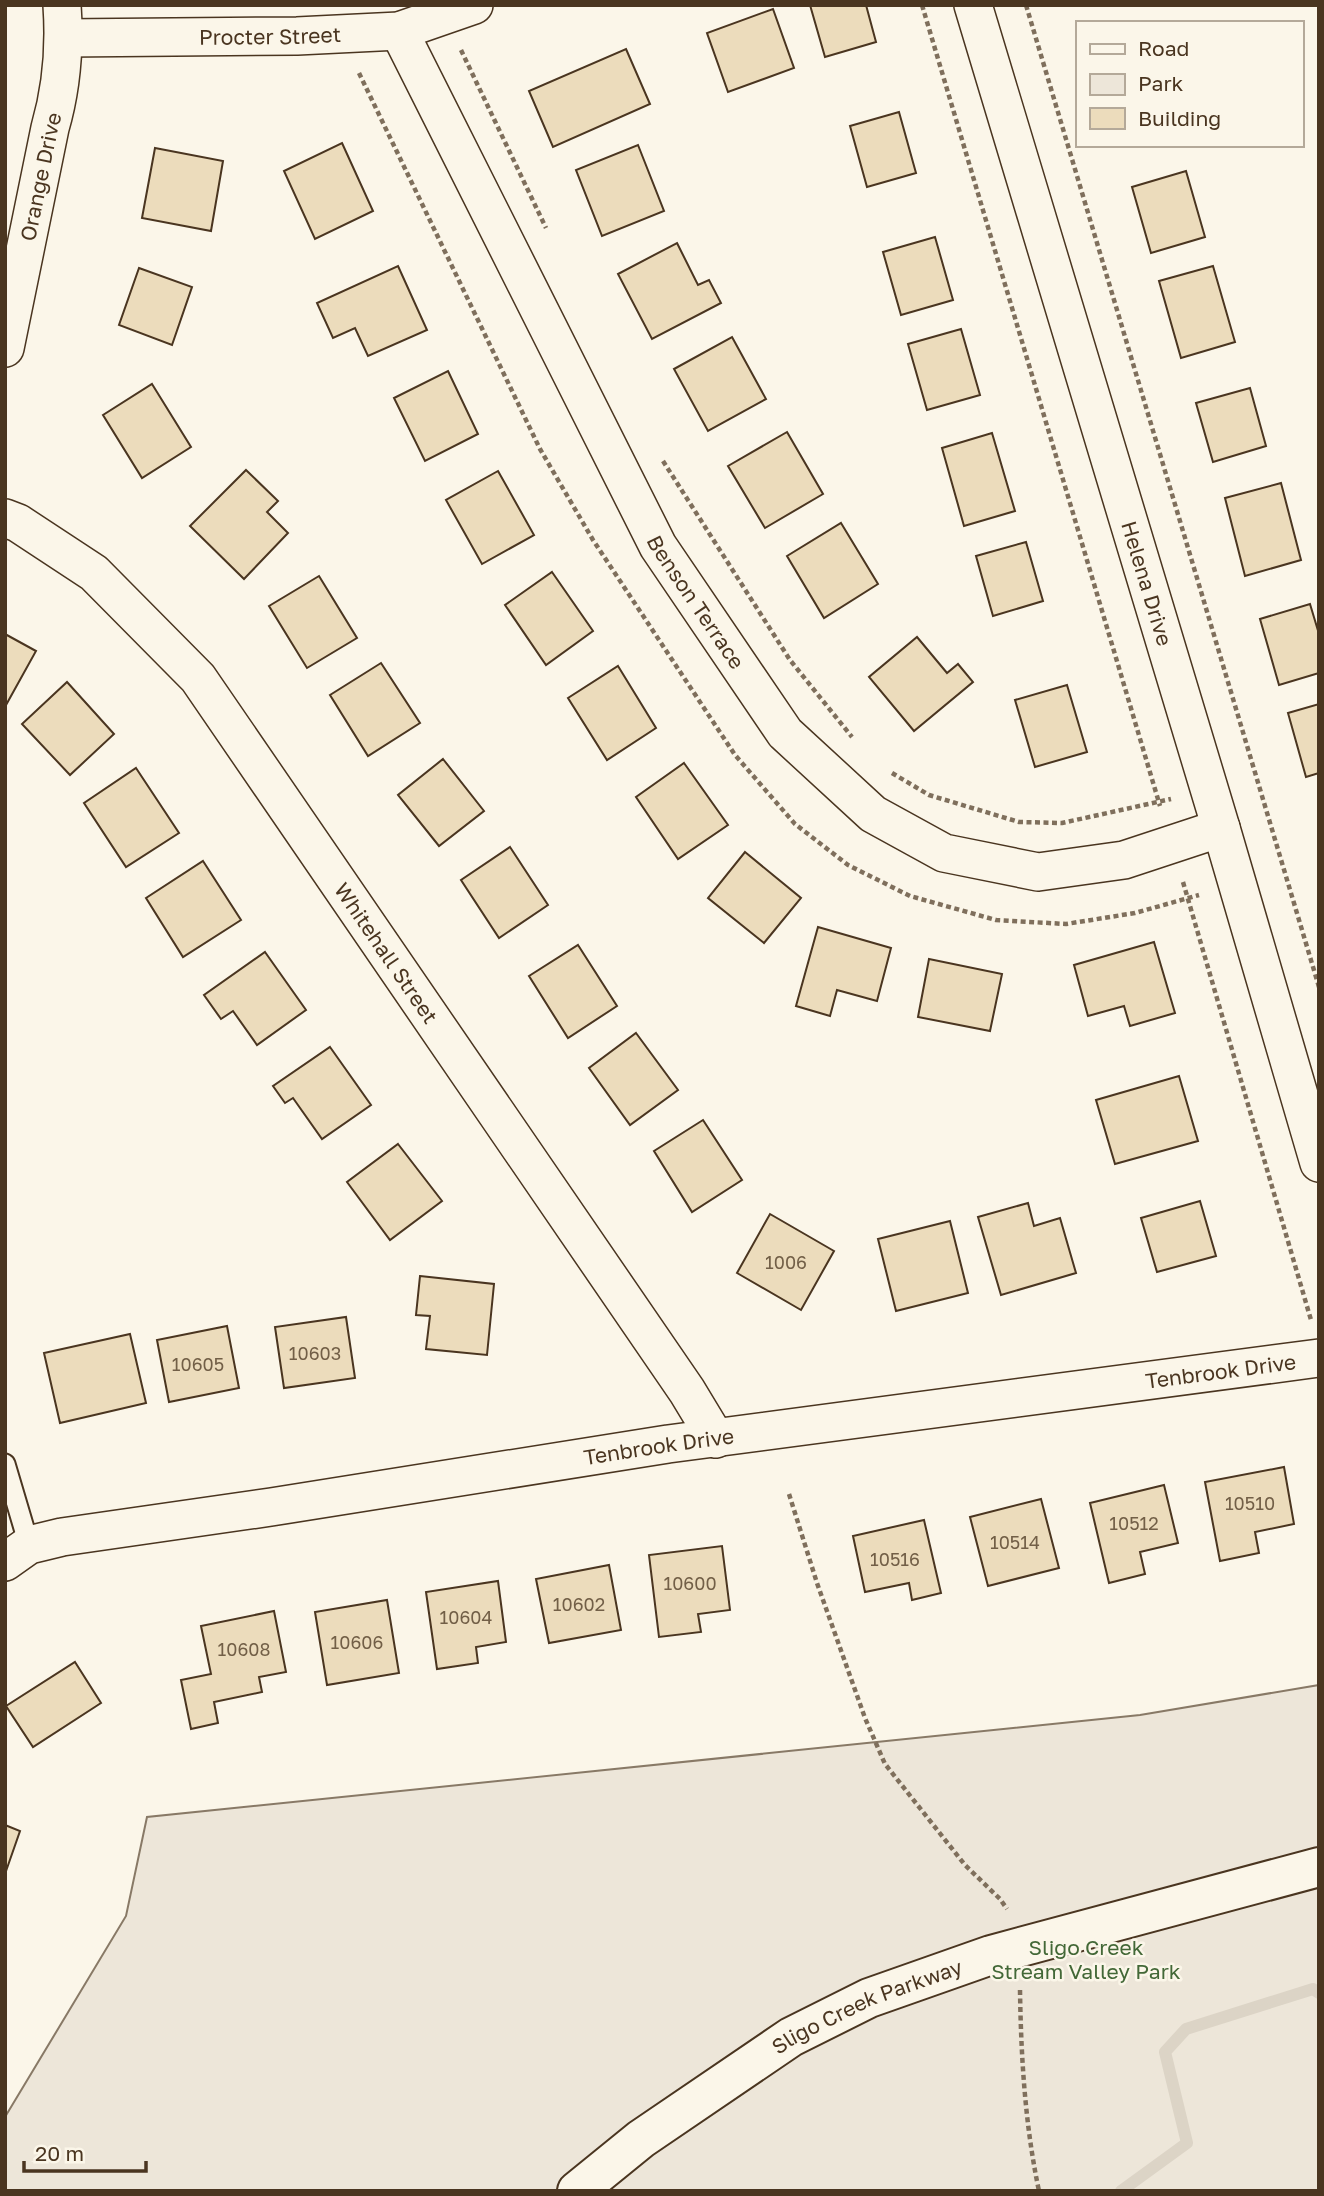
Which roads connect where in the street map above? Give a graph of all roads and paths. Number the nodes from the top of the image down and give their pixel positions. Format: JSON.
{"nodes":[{"id":1,"x":922,"y":5,"type":"edge"},
{"id":2,"x":973,"y":5,"type":"edge"},
{"id":3,"x":1026,"y":5,"type":"edge"},
{"id":4,"x":460,"y":10,"type":"edge"},
{"id":5,"x":63,"y":21,"type":"edge"},
{"id":6,"x":399,"y":31,"type":"junction"},
{"id":7,"x":550,"y":236,"type":"dead end"},
{"id":8,"x":5,"y":348,"type":"edge"},
{"id":9,"x":657,"y":451,"type":"dead end"},
{"id":10,"x":5,"y":518,"type":"edge"},
{"id":11,"x":860,"y":747,"type":"dead end"},
{"id":12,"x":885,"y":768,"type":"dead end"},
{"id":13,"x":1209,"y":789,"type":"junction"},
{"id":14,"x":1159,"y":803,"type":"junction"},
{"id":15,"x":1221,"y":828,"type":"junction"},
{"id":16,"x":1172,"y":845,"type":"junction"},
{"id":17,"x":1319,"y":987,"type":"edge"},
{"id":18,"x":1319,"y":1163,"type":"edge"},
{"id":19,"x":1316,"y":1341,"type":"edge"},
{"id":20,"x":716,"y":1439,"type":"junction"},
{"id":21,"x":5,"y":1464,"type":"edge"},
{"id":22,"x":789,"y":1494,"type":"dead end"},
{"id":23,"x":17,"y":1553,"type":"edge"},
{"id":24,"x":1319,"y":1867,"type":"edge"},
{"id":25,"x":1012,"y":1915,"type":"dead end"},
{"id":26,"x":1019,"y":1980,"type":"dead end"},
{"id":27,"x":1039,"y":2190,"type":"edge"},
{"id":28,"x":577,"y":2191,"type":"edge"}],
"edges":[{"from":1,"to":14,"type":"path"},
{"from":2,"to":13,"type":"street","name":"Helena Drive"},
{"from":3,"to":17,"type":"path"},
{"from":4,"to":6,"type":"street","name":"Procter Street"},
{"from":4,"to":7,"type":"path"},
{"from":5,"to":6,"type":"street","name":"Procter Street"},
{"from":5,"to":8,"type":"street","name":"Orange Drive"},
{"from":6,"to":16,"type":"street","name":"Benson Terrace"},
{"from":9,"to":11,"type":"path"},
{"from":10,"to":20,"type":"street","name":"Whitehall Street"},
{"from":12,"to":14,"type":"path"},
{"from":13,"to":14,"type":"path"},
{"from":13,"to":15,"type":"street","name":"Helena Drive"},
{"from":14,"to":16,"type":"path"},
{"from":15,"to":16,"type":"street","name":"Benson Terrace"},
{"from":15,"to":18,"type":"street","name":"Helena Drive"},
{"from":16,"to":19,"type":"path"},
{"from":19,"to":20,"type":"street","name":"Tenbrook Drive"},
{"from":20,"to":23,"type":"street","name":"Tenbrook Drive"},
{"from":21,"to":23,"type":"lane"},
{"from":22,"to":25,"type":"path"},
{"from":24,"to":28,"type":"street","name":"Sligo Creek Parkway"},
{"from":26,"to":27,"type":"path"}]}
